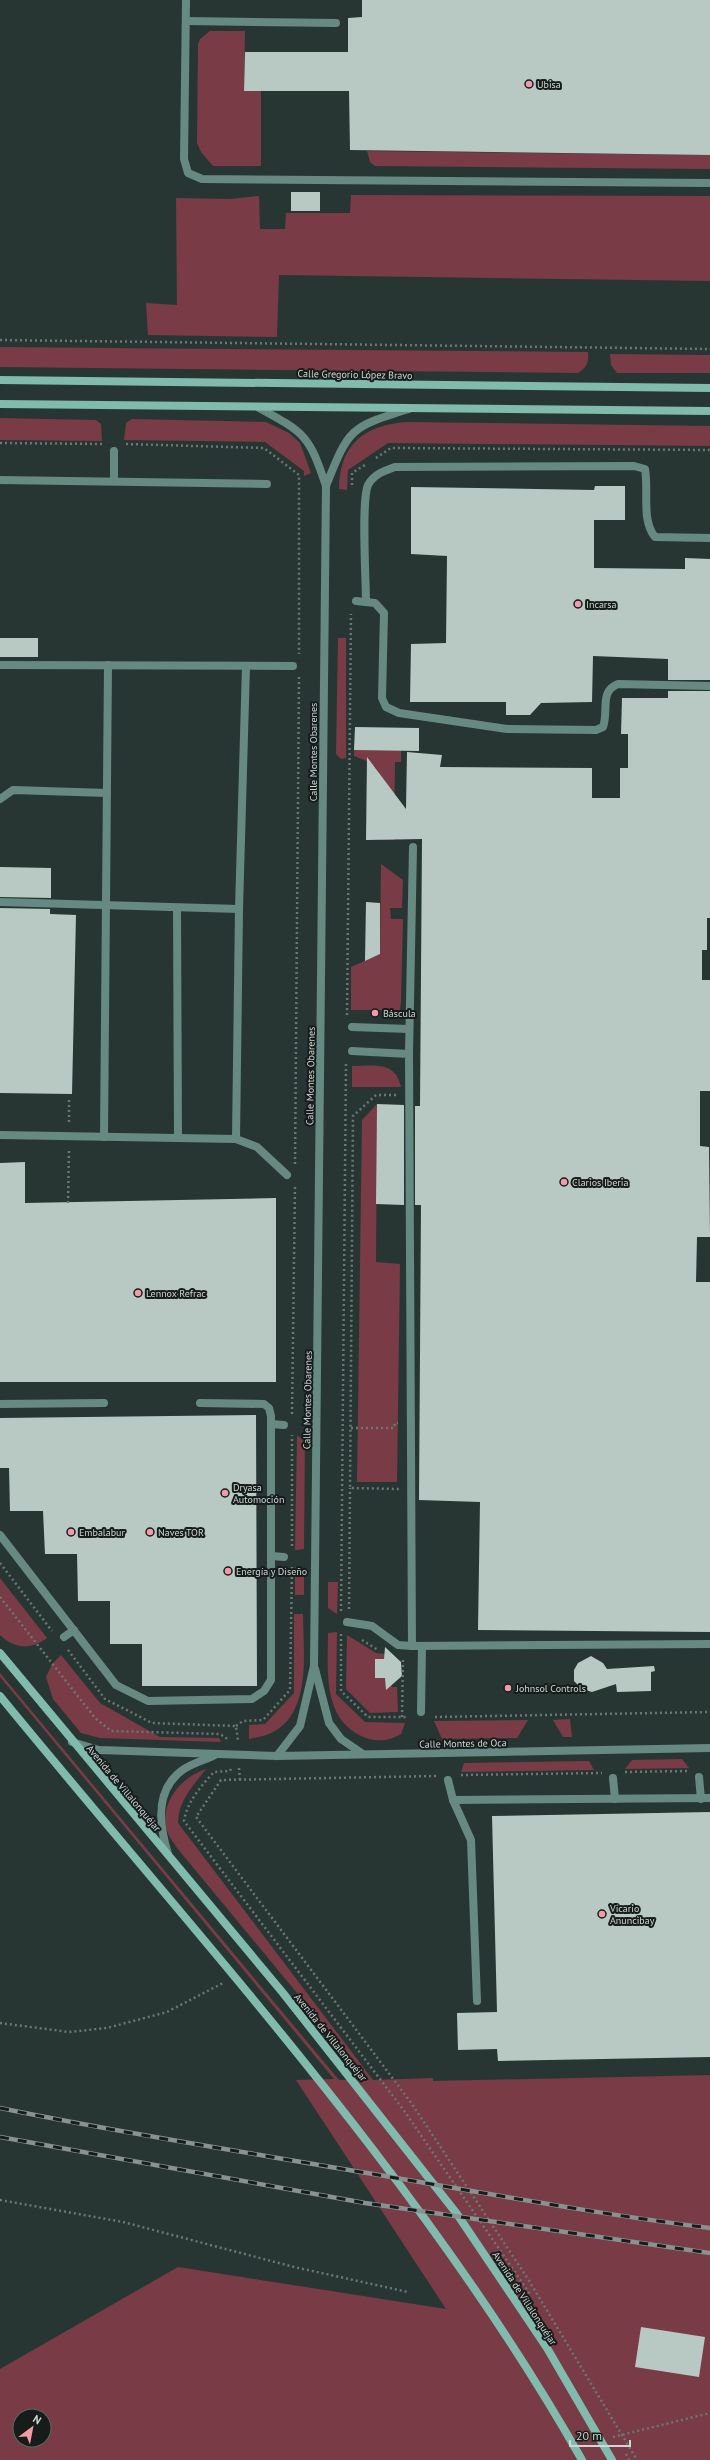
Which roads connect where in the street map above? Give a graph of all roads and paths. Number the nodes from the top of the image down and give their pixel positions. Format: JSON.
{"nodes":[{"id":1,"x":186,"y":0,"type":"edge"},
{"id":2,"x":186,"y":21,"type":"junction"},
{"id":3,"x":336,"y":23,"type":"dead end"},
{"id":4,"x":710,"y":183,"type":"edge"},
{"id":5,"x":0,"y":340,"type":"edge"},
{"id":6,"x":710,"y":349,"type":"edge"},
{"id":7,"x":0,"y":380,"type":"edge"},
{"id":8,"x":710,"y":388,"type":"edge"},
{"id":9,"x":0,"y":404,"type":"edge"},
{"id":10,"x":259,"y":408,"type":"junction"},
{"id":11,"x":409,"y":410,"type":"junction"},
{"id":12,"x":710,"y":411,"type":"edge"},
{"id":13,"x":0,"y":443,"type":"edge"},
{"id":14,"x":106,"y":444,"type":"dead end"},
{"id":15,"x":121,"y":444,"type":"dead end"},
{"id":16,"x":114,"y":450,"type":"dead end"},
{"id":17,"x":710,"y":450,"type":"edge"},
{"id":18,"x":0,"y":480,"type":"edge"},
{"id":19,"x":114,"y":481,"type":"junction"},
{"id":20,"x":267,"y":484,"type":"dead end"},
{"id":21,"x":326,"y":486,"type":"junction"},
{"id":22,"x":352,"y":488,"type":"dead end"},
{"id":23,"x":710,"y":538,"type":"edge"},
{"id":24,"x":356,"y":602,"type":"dead end"},
{"id":25,"x":366,"y":602,"type":"junction"},
{"id":26,"x":351,"y":609,"type":"dead end"},
{"id":27,"x":299,"y":658,"type":"dead end"},
{"id":28,"x":0,"y":665,"type":"edge"},
{"id":29,"x":108,"y":665,"type":"junction"},
{"id":30,"x":246,"y":666,"type":"junction"},
{"id":31,"x":293,"y":666,"type":"dead end"},
{"id":32,"x":299,"y":674,"type":"dead end"},
{"id":33,"x":710,"y":686,"type":"edge"},
{"id":34,"x":107,"y":793,"type":"junction"},
{"id":35,"x":0,"y":799,"type":"edge"},
{"id":36,"x":413,"y":847,"type":"dead end"},
{"id":37,"x":0,"y":902,"type":"edge"},
{"id":38,"x":107,"y":905,"type":"junction"},
{"id":39,"x":177,"y":908,"type":"junction"},
{"id":40,"x":239,"y":909,"type":"junction"},
{"id":41,"x":349,"y":1023,"type":"joint"},
{"id":42,"x":409,"y":1029,"type":"junction"},
{"id":43,"x":352,"y":1051,"type":"dead end"},
{"id":44,"x":409,"y":1054,"type":"junction"},
{"id":45,"x":346,"y":1059,"type":"dead end"},
{"id":46,"x":409,"y":1096,"type":"junction"},
{"id":47,"x":0,"y":1135,"type":"edge"},
{"id":48,"x":104,"y":1137,"type":"junction"},
{"id":49,"x":178,"y":1138,"type":"junction"},
{"id":50,"x":236,"y":1139,"type":"junction"},
{"id":51,"x":295,"y":1168,"type":"dead end"},
{"id":52,"x":287,"y":1175,"type":"dead end"},
{"id":53,"x":295,"y":1183,"type":"dead end"},
{"id":54,"x":104,"y":1403,"type":"dead end"},
{"id":55,"x":200,"y":1403,"type":"dead end"},
{"id":56,"x":0,"y":1404,"type":"edge"},
{"id":57,"x":292,"y":1418,"type":"dead end"},
{"id":58,"x":271,"y":1424,"type":"junction"},
{"id":59,"x":394,"y":1424,"type":"dead end"},
{"id":60,"x":284,"y":1425,"type":"dead end"},
{"id":61,"x":351,"y":1428,"type":"junction"},
{"id":62,"x":292,"y":1433,"type":"dead end"},
{"id":63,"x":350,"y":1488,"type":"junction"},
{"id":64,"x":411,"y":1489,"type":"junction"},
{"id":65,"x":0,"y":1535,"type":"edge"},
{"id":66,"x":292,"y":1549,"type":"dead end"},
{"id":67,"x":272,"y":1556,"type":"junction"},
{"id":68,"x":284,"y":1557,"type":"dead end"},
{"id":69,"x":292,"y":1565,"type":"dead end"},
{"id":70,"x":0,"y":1597,"type":"edge"},
{"id":71,"x":341,"y":1614,"type":"dead end"},
{"id":72,"x":348,"y":1622,"type":"junction"},
{"id":73,"x":74,"y":1630,"type":"junction"},
{"id":74,"x":341,"y":1630,"type":"dead end"},
{"id":75,"x":64,"y":1637,"type":"dead end"},
{"id":76,"x":710,"y":1644,"type":"edge"},
{"id":77,"x":412,"y":1646,"type":"junction"},
{"id":78,"x":422,"y":1646,"type":"junction"},
{"id":79,"x":381,"y":1652,"type":"dead end"},
{"id":80,"x":0,"y":1653,"type":"edge"},
{"id":81,"x":403,"y":1654,"type":"dead end"},
{"id":82,"x":314,"y":1666,"type":"junction"},
{"id":83,"x":0,"y":1696,"type":"edge"},
{"id":84,"x":710,"y":1712,"type":"edge"},
{"id":85,"x":422,"y":1715,"type":"junction"},
{"id":86,"x":402,"y":1717,"type":"junction"},
{"id":87,"x":236,"y":1726,"type":"dead end"},
{"id":88,"x":72,"y":1742,"type":"junction"},
{"id":89,"x":710,"y":1748,"type":"edge"},
{"id":90,"x":217,"y":1754,"type":"junction"},
{"id":91,"x":363,"y":1754,"type":"junction"},
{"id":92,"x":231,"y":1755,"type":"junction"},
{"id":93,"x":277,"y":1756,"type":"junction"},
{"id":94,"x":690,"y":1771,"type":"dead end"},
{"id":95,"x":605,"y":1772,"type":"dead end"},
{"id":96,"x":621,"y":1772,"type":"dead end"},
{"id":97,"x":456,"y":1775,"type":"dead end"},
{"id":98,"x":699,"y":1777,"type":"dead end"},
{"id":99,"x":445,"y":1778,"type":"joint"},
{"id":100,"x":613,"y":1778,"type":"dead end"},
{"id":101,"x":710,"y":1798,"type":"edge"},
{"id":102,"x":615,"y":1799,"type":"junction"},
{"id":103,"x":701,"y":1799,"type":"junction"},
{"id":104,"x":453,"y":1800,"type":"junction"},
{"id":105,"x":168,"y":1857,"type":"junction"},
{"id":106,"x":234,"y":1977,"type":"junction"},
{"id":107,"x":477,"y":2001,"type":"dead end"},
{"id":108,"x":0,"y":2023,"type":"edge"},
{"id":109,"x":0,"y":2200,"type":"edge"},
{"id":110,"x":408,"y":2292,"type":"dead end"},
{"id":111,"x":533,"y":2298,"type":"dead end"},
{"id":112,"x":556,"y":2334,"type":"dead end"},
{"id":113,"x":594,"y":2398,"type":"dead end"},
{"id":114,"x":710,"y":2413,"type":"edge"},
{"id":115,"x":612,"y":2429,"type":"dead end"},
{"id":116,"x":622,"y":2434,"type":"junction"},
{"id":117,"x":616,"y":2435,"type":"junction"},
{"id":118,"x":619,"y":2441,"type":"dead end"},
{"id":119,"x":602,"y":2443,"type":"junction"},
{"id":120,"x":622,"y":2448,"type":"dead end"},
{"id":121,"x":582,"y":2460,"type":"edge"},
{"id":122,"x":612,"y":2460,"type":"edge"},
{"id":123,"x":629,"y":2460,"type":"edge"},
{"id":124,"x":637,"y":2460,"type":"edge"}],
"edges":[{"from":1,"to":2,"type":"street"},
{"from":2,"to":3,"type":"street"},
{"from":2,"to":4,"type":"street"},
{"from":5,"to":6,"type":"path"},
{"from":7,"to":8,"type":"street","name":"Calle Gregorio López Bravo"},
{"from":9,"to":10,"type":"street"},
{"from":10,"to":11,"type":"street"},
{"from":10,"to":21,"type":"street","name":"Calle Montes Obarenes"},
{"from":11,"to":12,"type":"street"},
{"from":11,"to":21,"type":"street","name":"Calle Montes Obarenes"},
{"from":13,"to":14,"type":"path"},
{"from":15,"to":27,"type":"path"},
{"from":16,"to":19,"type":"street"},
{"from":17,"to":22,"type":"path"},
{"from":18,"to":19,"type":"street"},
{"from":19,"to":20,"type":"street"},
{"from":21,"to":82,"type":"street","name":"Calle Montes Obarenes"},
{"from":23,"to":25,"type":"street"},
{"from":24,"to":25,"type":"street"},
{"from":25,"to":33,"type":"street"},
{"from":26,"to":41,"type":"path"},
{"from":28,"to":29,"type":"street"},
{"from":29,"to":30,"type":"street"},
{"from":29,"to":34,"type":"street"},
{"from":30,"to":31,"type":"street"},
{"from":30,"to":40,"type":"street"},
{"from":32,"to":51,"type":"path"},
{"from":34,"to":35,"type":"street"},
{"from":34,"to":38,"type":"street"},
{"from":36,"to":42,"type":"street"},
{"from":37,"to":38,"type":"street"},
{"from":38,"to":39,"type":"street"},
{"from":38,"to":48,"type":"street"},
{"from":39,"to":40,"type":"street"},
{"from":39,"to":49,"type":"street"},
{"from":40,"to":50,"type":"street"},
{"from":41,"to":42,"type":"street"},
{"from":42,"to":44,"type":"street"},
{"from":43,"to":44,"type":"street"},
{"from":44,"to":46,"type":"street"},
{"from":45,"to":71,"type":"path"},
{"from":46,"to":61,"type":"path"},
{"from":46,"to":64,"type":"street"},
{"from":47,"to":48,"type":"street"},
{"from":48,"to":49,"type":"street"},
{"from":49,"to":50,"type":"street"},
{"from":50,"to":52,"type":"street"},
{"from":53,"to":57,"type":"path"},
{"from":54,"to":56,"type":"street"},
{"from":55,"to":58,"type":"street"},
{"from":58,"to":60,"type":"street"},
{"from":58,"to":67,"type":"street"},
{"from":59,"to":61,"type":"path"},
{"from":61,"to":63,"type":"path"},
{"from":62,"to":66,"type":"path"},
{"from":63,"to":64,"type":"path"},
{"from":63,"to":72,"type":"path"},
{"from":64,"to":77,"type":"street"},
{"from":65,"to":73,"type":"street"},
{"from":67,"to":68,"type":"street"},
{"from":67,"to":73,"type":"street"},
{"from":69,"to":87,"type":"path"},
{"from":70,"to":92,"type":"path"},
{"from":72,"to":77,"type":"street"},
{"from":72,"to":79,"type":"path"},
{"from":73,"to":75,"type":"street"},
{"from":74,"to":86,"type":"path"},
{"from":76,"to":78,"type":"street"},
{"from":77,"to":78,"type":"street"},
{"from":78,"to":85,"type":"street"},
{"from":80,"to":88,"type":"street","name":"Avenida de Villalonquéjar"},
{"from":81,"to":86,"type":"path"},
{"from":82,"to":91,"type":"street","name":"Calle Montes Obarenes"},
{"from":82,"to":93,"type":"street","name":"Calle Montes Obarenes"},
{"from":83,"to":106,"type":"street"},
{"from":84,"to":85,"type":"path"},
{"from":85,"to":86,"type":"path"},
{"from":88,"to":90,"type":"street","name":"Calle Montes de Oca"},
{"from":88,"to":105,"type":"street","name":"Avenida de Villalonquéjar"},
{"from":89,"to":91,"type":"street","name":"Calle Montes de Oca"},
{"from":90,"to":92,"type":"street","name":"Calle Montes de Oca"},
{"from":90,"to":105,"type":"street","name":"Calle Montes de Oca"},
{"from":91,"to":93,"type":"street","name":"Calle Montes de Oca"},
{"from":92,"to":93,"type":"street","name":"Calle Montes de Oca"},
{"from":92,"to":111,"type":"path"},
{"from":94,"to":96,"type":"path"},
{"from":95,"to":97,"type":"path"},
{"from":98,"to":103,"type":"street"},
{"from":99,"to":104,"type":"street"},
{"from":99,"to":116,"type":"path"},
{"from":100,"to":102,"type":"street"},
{"from":101,"to":103,"type":"street"},
{"from":102,"to":103,"type":"street"},
{"from":102,"to":104,"type":"street"},
{"from":104,"to":107,"type":"street"},
{"from":105,"to":119,"type":"street","name":"Avenida de Villalonquéjar"},
{"from":106,"to":108,"type":"path"},
{"from":106,"to":121,"type":"street"},
{"from":109,"to":110,"type":"path"},
{"from":112,"to":113,"type":"path"},
{"from":114,"to":116,"type":"path"},
{"from":115,"to":117,"type":"path"},
{"from":116,"to":117,"type":"path"},
{"from":116,"to":124,"type":"path"},
{"from":117,"to":118,"type":"path"},
{"from":117,"to":119,"type":"path"},
{"from":119,"to":122,"type":"street","name":"Avenida de Villalonquéjar"},
{"from":120,"to":123,"type":"path"}]}
